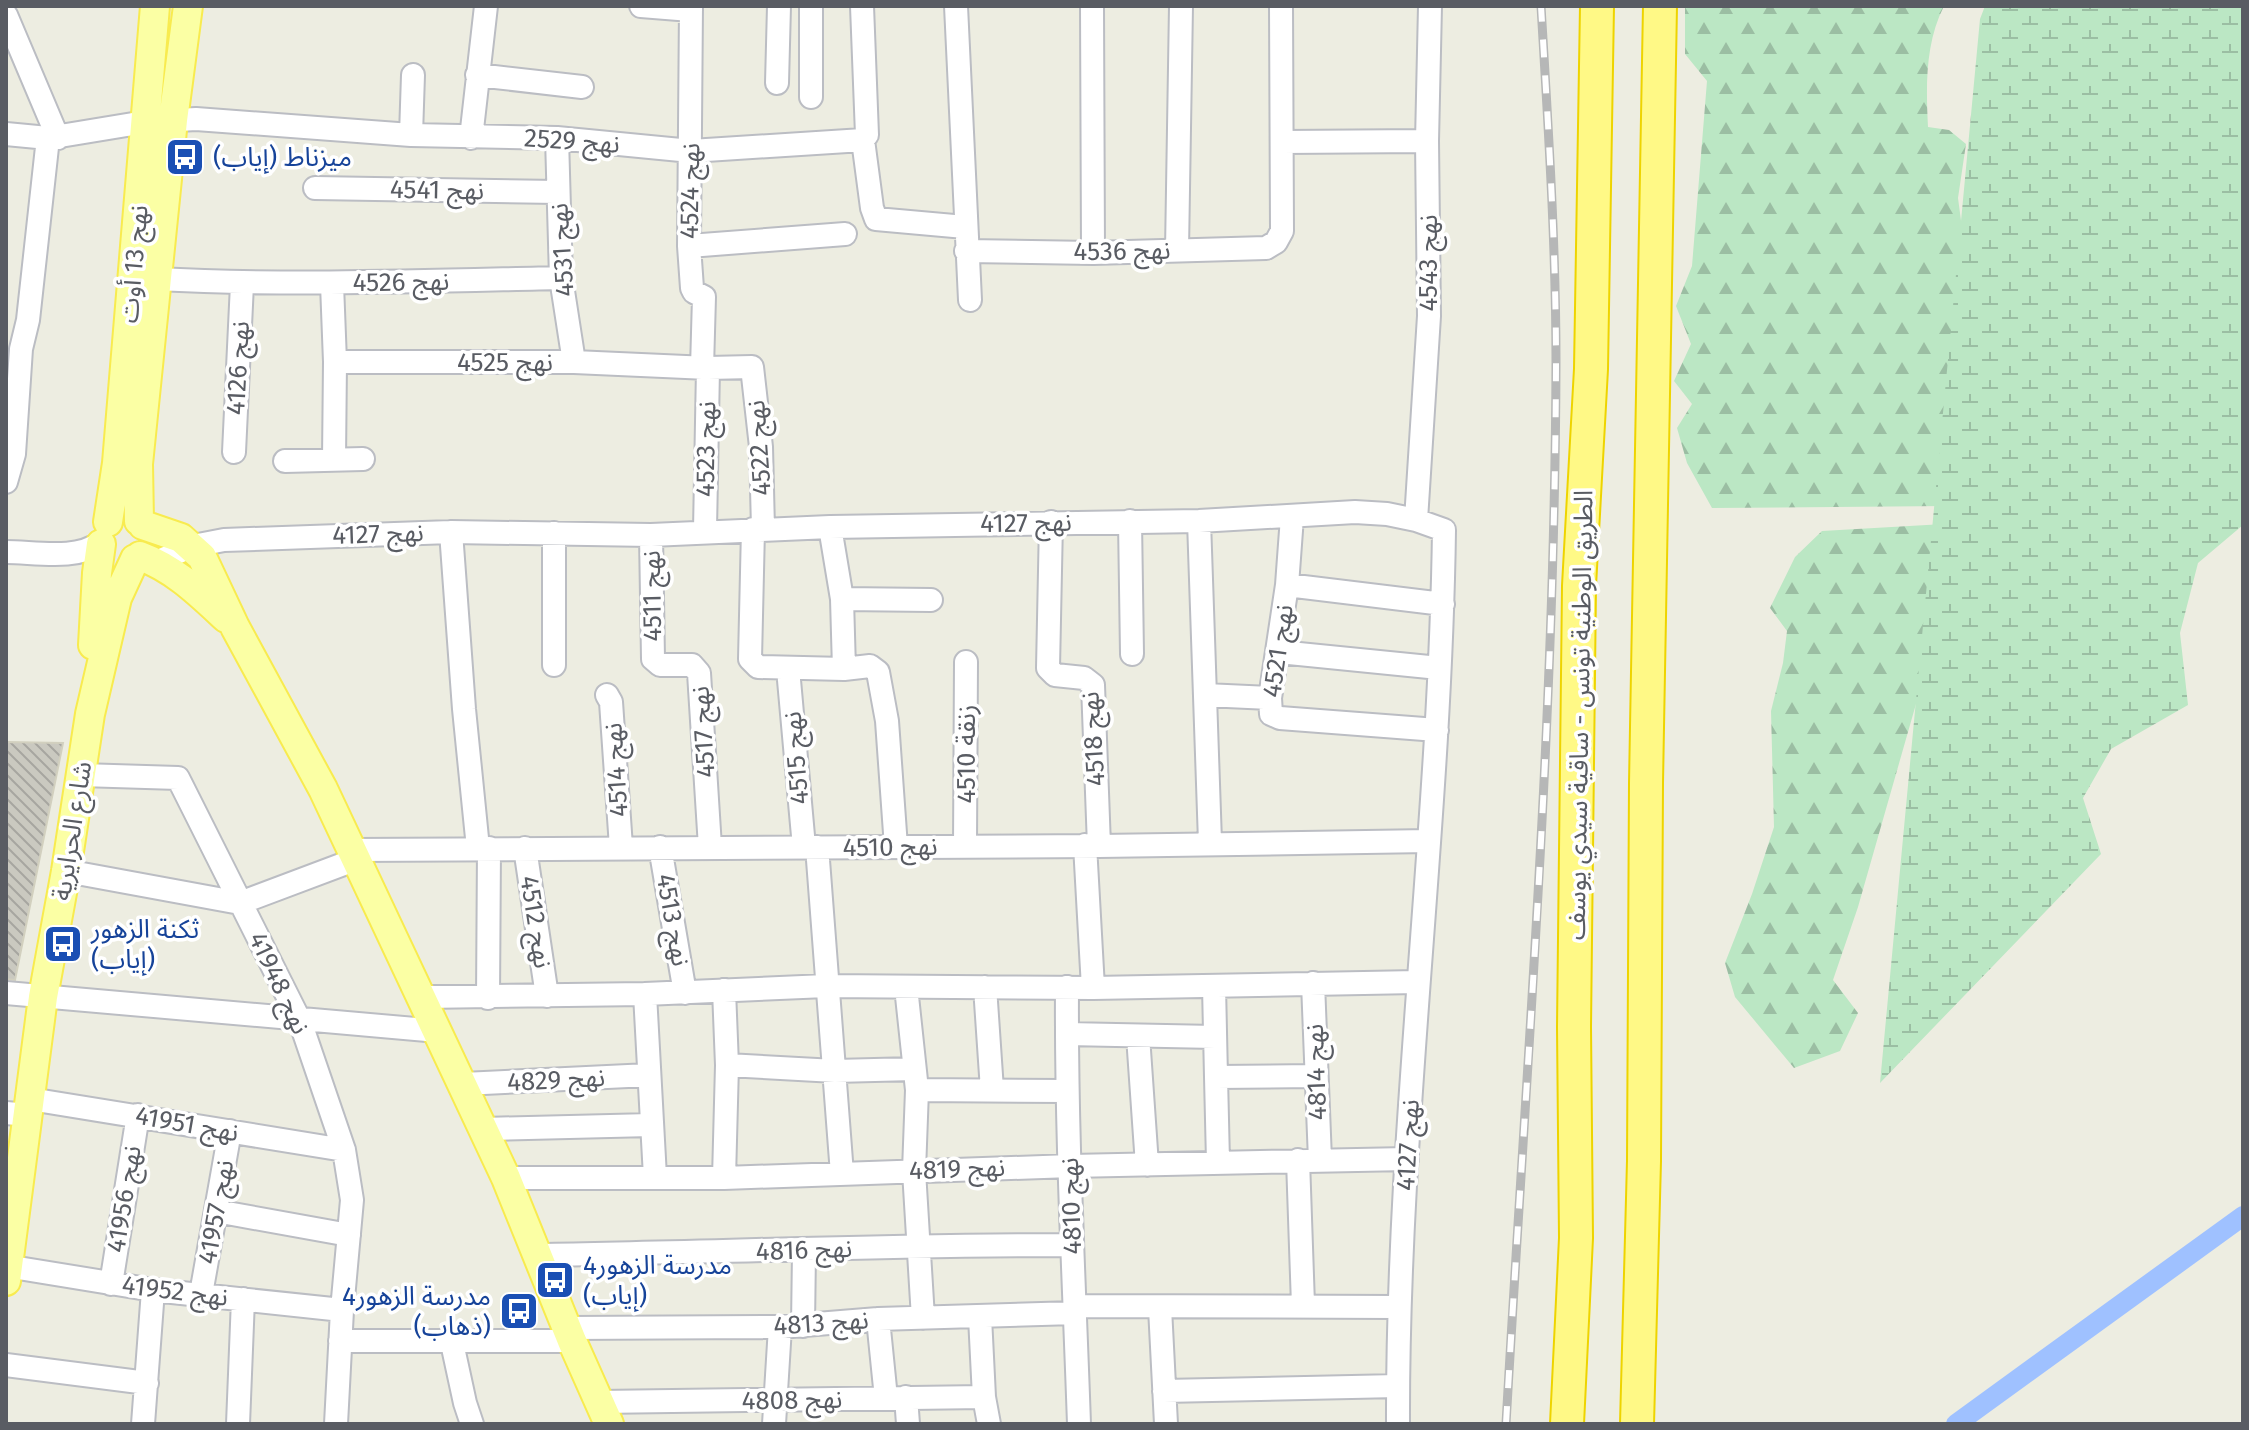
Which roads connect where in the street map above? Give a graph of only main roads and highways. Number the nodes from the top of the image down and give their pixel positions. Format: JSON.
{"nodes":[{"id":1,"x":155,"y":6,"type":"edge"},
{"id":2,"x":188,"y":6,"type":"edge"},
{"id":3,"x":1597,"y":6,"type":"edge"},
{"id":4,"x":1660,"y":6,"type":"edge"},
{"id":5,"x":159,"y":121,"type":"junction"},
{"id":6,"x":141,"y":523,"type":"junction"},
{"id":7,"x":103,"y":536,"type":"junction"},
{"id":8,"x":144,"y":559,"type":"junction"},
{"id":9,"x":235,"y":627,"type":"junction"},
{"id":10,"x":90,"y":714,"type":"junction"},
{"id":11,"x":22,"y":1109,"type":"edge"},
{"id":12,"x":7,"y":1271,"type":"edge"},
{"id":13,"x":601,"y":1417,"type":"edge"},
{"id":14,"x":1567,"y":1424,"type":"edge"},
{"id":15,"x":1637,"y":1424,"type":"edge"}],
"edges":[{"from":1,"to":5,"type":"main road","name":"نهج 13 أوت"},
{"from":2,"to":5,"type":"main road","name":"نهج 13 أوت"},
{"from":3,"to":14,"type":"highway","name":"الطريق الوطنية تونس - ساقية سيدي يوسف"},
{"from":4,"to":15,"type":"highway"},
{"from":5,"to":6,"type":"main road","name":"نهج 13 أوت"},
{"from":5,"to":7,"type":"main road","name":"نهج 13 أوت"},
{"from":6,"to":7,"type":"main road"},
{"from":6,"to":8,"type":"main road"},
{"from":6,"to":9,"type":"main road"},
{"from":7,"to":8,"type":"main road"},
{"from":7,"to":10,"type":"main road","name":"شارع الحرايرية"},
{"from":8,"to":9,"type":"main road"},
{"from":8,"to":10,"type":"main road","name":"شارع الحرايرية"},
{"from":9,"to":13,"type":"main road"},
{"from":10,"to":11,"type":"main road","name":"شارع الحرايرية"},
{"from":11,"to":12,"type":"main road","name":"شارع الحرايرية"}]}
